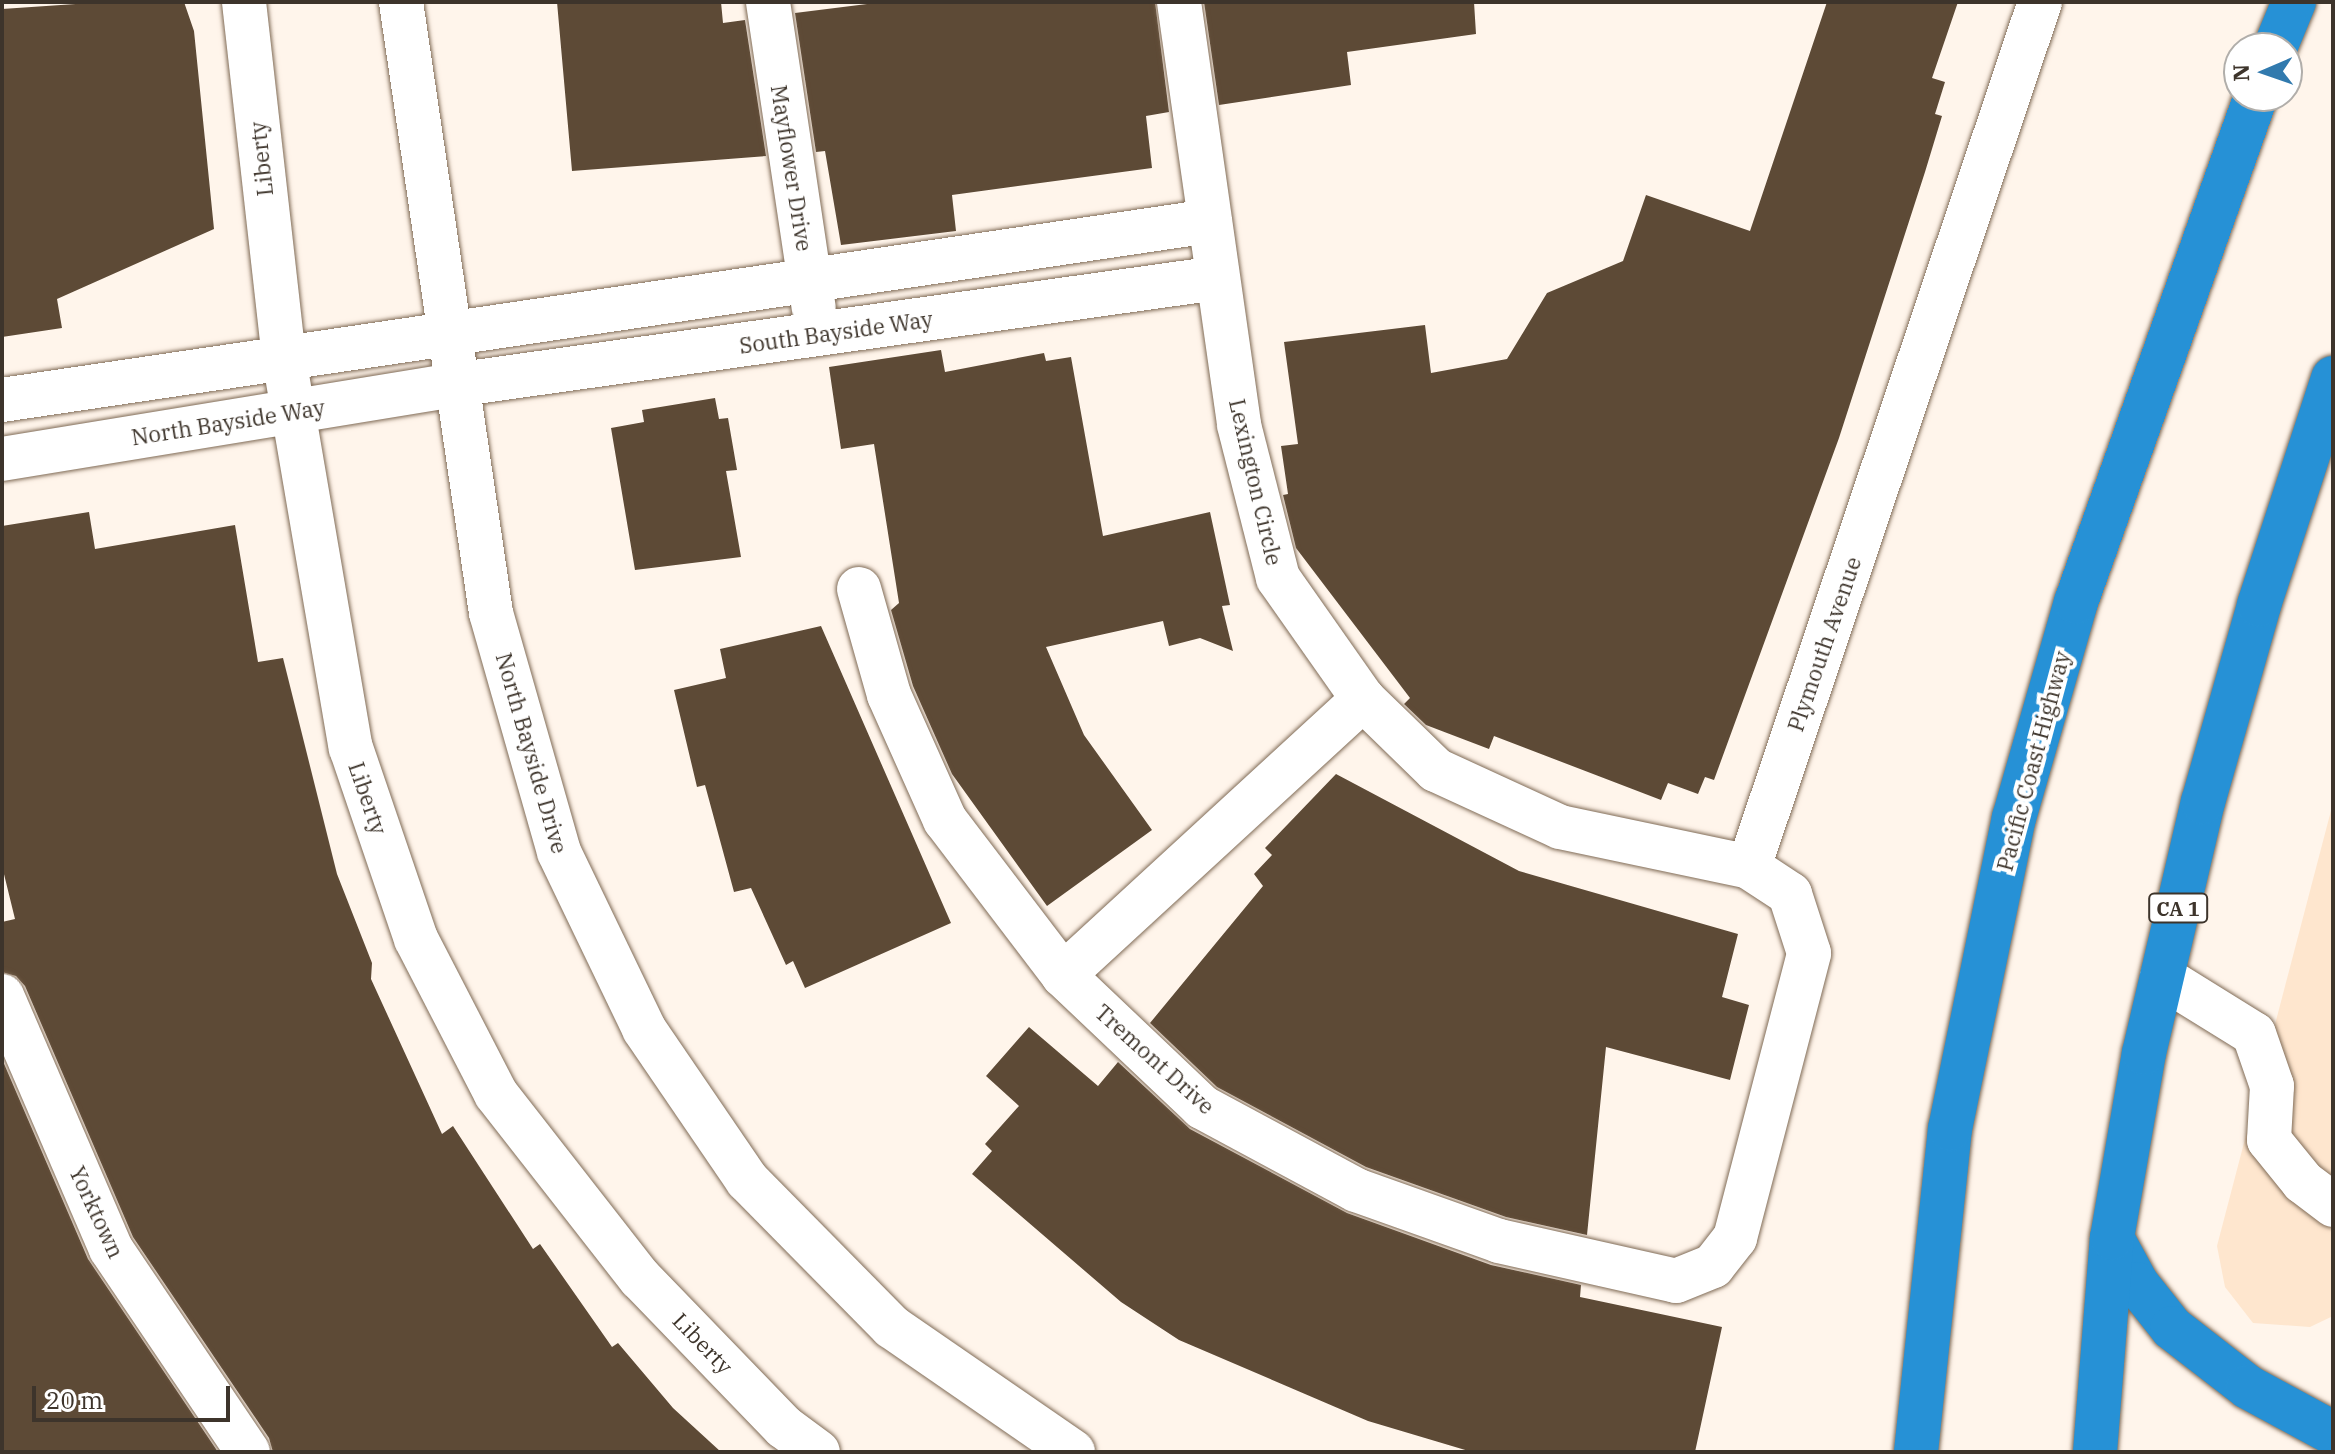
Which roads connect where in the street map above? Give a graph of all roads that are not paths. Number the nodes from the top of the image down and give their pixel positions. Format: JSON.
{"nodes":[{"id":1,"x":244,"y":2,"type":"edge"},
{"id":2,"x":401,"y":2,"type":"edge"},
{"id":3,"x":768,"y":2,"type":"edge"},
{"id":4,"x":1179,"y":2,"type":"edge"},
{"id":5,"x":2040,"y":2,"type":"edge"},
{"id":6,"x":2294,"y":2,"type":"edge"},
{"id":7,"x":2282,"y":32,"type":"edge"},
{"id":8,"x":2250,"y":112,"type":"edge"},
{"id":9,"x":1210,"y":221,"type":"junction"},
{"id":10,"x":1217,"y":278,"type":"junction"},
{"id":11,"x":810,"y":281,"type":"junction"},
{"id":12,"x":817,"y":335,"type":"junction"},
{"id":13,"x":448,"y":336,"type":"junction"},
{"id":14,"x":284,"y":358,"type":"junction"},
{"id":15,"x":454,"y":385,"type":"junction"},
{"id":16,"x":2331,"y":388,"type":"edge"},
{"id":17,"x":2,"y":400,"type":"edge"},
{"id":18,"x":294,"y":412,"type":"junction"},
{"id":19,"x":2,"y":459,"type":"edge"},
{"id":20,"x":859,"y":589,"type":"dead end"},
{"id":21,"x":1363,"y":699,"type":"junction"},
{"id":22,"x":1749,"y":867,"type":"junction"},
{"id":23,"x":1063,"y":975,"type":"junction"},
{"id":24,"x":2162,"y":977,"type":"junction"},
{"id":25,"x":2,"y":996,"type":"edge"},
{"id":26,"x":2333,"y":1205,"type":"edge"},
{"id":27,"x":2112,"y":1238,"type":"junction"},
{"id":28,"x":2333,"y":1433,"type":"edge"},
{"id":29,"x":248,"y":1452,"type":"edge"},
{"id":30,"x":818,"y":1452,"type":"edge"},
{"id":31,"x":1073,"y":1452,"type":"edge"},
{"id":32,"x":1916,"y":1452,"type":"edge"},
{"id":33,"x":2095,"y":1452,"type":"edge"}],
"edges":[{"from":1,"to":14,"type":"street","name":"Liberty"},
{"from":2,"to":13,"type":"street","name":"North Bayside Drive"},
{"from":3,"to":11,"type":"street","name":"Mayflower Drive"},
{"from":4,"to":9,"type":"street","name":"Lexington Circle"},
{"from":5,"to":22,"type":"street","name":"Plymouth Avenue"},
{"from":6,"to":7,"type":"highway"},
{"from":8,"to":32,"type":"highway","name":"Pacific Coast Highway"},
{"from":9,"to":10,"type":"street","name":"Lexington Circle"},
{"from":9,"to":11,"type":"street"},
{"from":10,"to":12,"type":"street","name":"South Bayside Way"},
{"from":10,"to":21,"type":"street","name":"Lexington Circle"},
{"from":11,"to":12,"type":"street","name":"Mayflower Drive"},
{"from":11,"to":13,"type":"street"},
{"from":12,"to":15,"type":"street","name":"South Bayside Way"},
{"from":13,"to":14,"type":"street"},
{"from":13,"to":15,"type":"street","name":"North Bayside Drive"},
{"from":14,"to":17,"type":"street"},
{"from":14,"to":18,"type":"street","name":"Liberty"},
{"from":15,"to":18,"type":"street","name":"North Bayside Way"},
{"from":15,"to":31,"type":"street","name":"North Bayside Drive"},
{"from":16,"to":24,"type":"highway","number":"CA 1"},
{"from":18,"to":19,"type":"street","name":"North Bayside Way"},
{"from":18,"to":30,"type":"street","name":"Liberty"},
{"from":20,"to":23,"type":"street","name":"Tremont Drive"},
{"from":21,"to":22,"type":"street","name":"Lexington Circle"},
{"from":21,"to":23,"type":"street"},
{"from":22,"to":23,"type":"street","name":"Tremont Drive"},
{"from":24,"to":26,"type":"street"},
{"from":24,"to":27,"type":"highway","number":"CA 1"},
{"from":25,"to":29,"type":"street","name":"Yorktown"},
{"from":27,"to":28,"type":"highway"},
{"from":27,"to":33,"type":"highway","number":"CA 1"}]}
